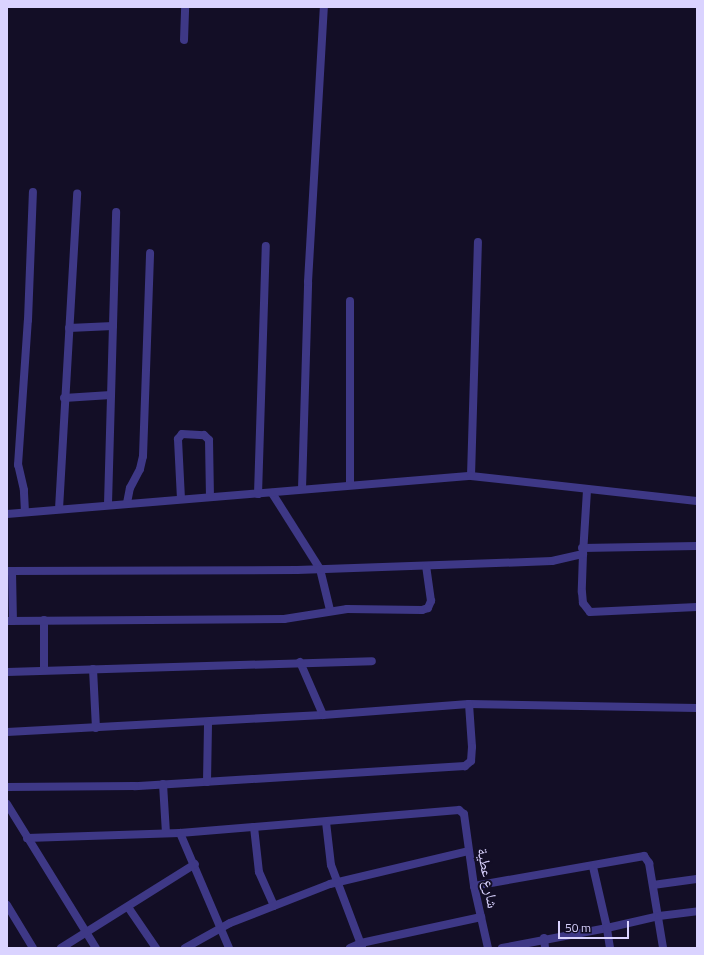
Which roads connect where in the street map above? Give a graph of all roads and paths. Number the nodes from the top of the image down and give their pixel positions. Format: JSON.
{"nodes":[{"id":1,"x":185,"y":7,"type":"edge"},
{"id":2,"x":324,"y":7,"type":"edge"},
{"id":3,"x":184,"y":40,"type":"dead end"},
{"id":4,"x":33,"y":192,"type":"dead end"},
{"id":5,"x":77,"y":194,"type":"dead end"},
{"id":6,"x":116,"y":212,"type":"dead end"},
{"id":7,"x":478,"y":242,"type":"dead end"},
{"id":8,"x":266,"y":246,"type":"dead end"},
{"id":9,"x":150,"y":253,"type":"dead end"},
{"id":10,"x":350,"y":302,"type":"dead end"},
{"id":11,"x":113,"y":326,"type":"junction"},
{"id":12,"x":69,"y":328,"type":"junction"},
{"id":13,"x":111,"y":395,"type":"junction"},
{"id":14,"x":64,"y":398,"type":"junction"},
{"id":15,"x":471,"y":476,"type":"junction"},
{"id":16,"x":350,"y":484,"type":"junction"},
{"id":17,"x":302,"y":489,"type":"junction"},
{"id":18,"x":587,"y":490,"type":"junction"},
{"id":19,"x":272,"y":492,"type":"junction"},
{"id":20,"x":258,"y":494,"type":"junction"},
{"id":21,"x":210,"y":497,"type":"junction"},
{"id":22,"x":181,"y":499,"type":"junction"},
{"id":23,"x":697,"y":501,"type":"edge"},
{"id":24,"x":128,"y":503,"type":"junction"},
{"id":25,"x":108,"y":504,"type":"junction"},
{"id":26,"x":59,"y":509,"type":"junction"},
{"id":27,"x":25,"y":512,"type":"junction"},
{"id":28,"x":7,"y":514,"type":"edge"},
{"id":29,"x":697,"y":546,"type":"edge"},
{"id":30,"x":582,"y":551,"type":"junction"},
{"id":31,"x":426,"y":566,"type":"junction"},
{"id":32,"x":320,"y":569,"type":"junction"},
{"id":33,"x":10,"y":571,"type":"edge"},
{"id":34,"x":697,"y":607,"type":"edge"},
{"id":35,"x":330,"y":610,"type":"junction"},
{"id":36,"x":44,"y":620,"type":"junction"},
{"id":37,"x":10,"y":621,"type":"edge"},
{"id":38,"x":372,"y":661,"type":"dead end"},
{"id":39,"x":300,"y":662,"type":"junction"},
{"id":40,"x":93,"y":669,"type":"junction"},
{"id":41,"x":44,"y":670,"type":"junction"},
{"id":42,"x":7,"y":672,"type":"edge"},
{"id":43,"x":469,"y":704,"type":"junction"},
{"id":44,"x":697,"y":708,"type":"edge"},
{"id":45,"x":323,"y":715,"type":"junction"},
{"id":46,"x":208,"y":722,"type":"junction"},
{"id":47,"x":96,"y":728,"type":"junction"},
{"id":48,"x":7,"y":732,"type":"edge"},
{"id":49,"x":207,"y":782,"type":"junction"},
{"id":50,"x":163,"y":784,"type":"junction"},
{"id":51,"x":7,"y":786,"type":"edge"},
{"id":52,"x":7,"y":804,"type":"edge"},
{"id":53,"x":326,"y":822,"type":"junction"},
{"id":54,"x":254,"y":827,"type":"junction"},
{"id":55,"x":166,"y":833,"type":"junction"},
{"id":56,"x":180,"y":833,"type":"junction"},
{"id":57,"x":27,"y":838,"type":"junction"},
{"id":58,"x":468,"y":851,"type":"junction"},
{"id":59,"x":195,"y":864,"type":"junction"},
{"id":60,"x":593,"y":866,"type":"junction"},
{"id":61,"x":697,"y":879,"type":"edge"},
{"id":62,"x":338,"y":883,"type":"junction"},
{"id":63,"x":654,"y":885,"type":"junction"},
{"id":64,"x":474,"y":886,"type":"junction"},
{"id":65,"x":7,"y":905,"type":"edge"},
{"id":66,"x":274,"y":906,"type":"junction"},
{"id":67,"x":128,"y":907,"type":"junction"},
{"id":68,"x":697,"y":911,"type":"edge"},
{"id":69,"x":659,"y":916,"type":"junction"},
{"id":70,"x":481,"y":917,"type":"junction"},
{"id":71,"x":221,"y":927,"type":"junction"},
{"id":72,"x":607,"y":928,"type":"junction"},
{"id":73,"x":86,"y":934,"type":"junction"},
{"id":74,"x":544,"y":938,"type":"junction"},
{"id":75,"x":362,"y":945,"type":"edge"},
{"id":76,"x":32,"y":948,"type":"edge"},
{"id":77,"x":61,"y":948,"type":"edge"},
{"id":78,"x":96,"y":948,"type":"edge"},
{"id":79,"x":156,"y":948,"type":"edge"},
{"id":80,"x":185,"y":948,"type":"edge"},
{"id":81,"x":229,"y":948,"type":"edge"},
{"id":82,"x":350,"y":948,"type":"edge"},
{"id":83,"x":488,"y":948,"type":"edge"},
{"id":84,"x":502,"y":948,"type":"edge"},
{"id":85,"x":545,"y":948,"type":"edge"},
{"id":86,"x":610,"y":948,"type":"edge"},
{"id":87,"x":662,"y":948,"type":"edge"}],
"edges":[{"from":1,"to":3,"type":"street"},
{"from":2,"to":17,"type":"street"},
{"from":4,"to":27,"type":"street"},
{"from":5,"to":12,"type":"street"},
{"from":6,"to":11,"type":"street"},
{"from":7,"to":15,"type":"street"},
{"from":8,"to":20,"type":"street"},
{"from":9,"to":24,"type":"street"},
{"from":10,"to":16,"type":"street"},
{"from":11,"to":12,"type":"street"},
{"from":11,"to":13,"type":"street"},
{"from":12,"to":14,"type":"street"},
{"from":13,"to":14,"type":"street"},
{"from":13,"to":25,"type":"street"},
{"from":14,"to":26,"type":"street"},
{"from":15,"to":16,"type":"street"},
{"from":15,"to":18,"type":"street"},
{"from":16,"to":17,"type":"street"},
{"from":17,"to":19,"type":"street"},
{"from":18,"to":23,"type":"street"},
{"from":18,"to":30,"type":"street"},
{"from":19,"to":20,"type":"street"},
{"from":19,"to":32,"type":"street"},
{"from":20,"to":21,"type":"street"},
{"from":21,"to":22,"type":"street"},
{"from":21,"to":22,"type":"street"},
{"from":22,"to":24,"type":"street"},
{"from":24,"to":25,"type":"street"},
{"from":25,"to":26,"type":"street"},
{"from":26,"to":27,"type":"street"},
{"from":27,"to":28,"type":"street"},
{"from":29,"to":30,"type":"street"},
{"from":30,"to":31,"type":"street"},
{"from":30,"to":34,"type":"street"},
{"from":31,"to":32,"type":"street"},
{"from":31,"to":35,"type":"street"},
{"from":32,"to":33,"type":"street"},
{"from":32,"to":35,"type":"street"},
{"from":33,"to":37,"type":"street"},
{"from":35,"to":36,"type":"street"},
{"from":36,"to":37,"type":"street"},
{"from":36,"to":41,"type":"street"},
{"from":38,"to":39,"type":"street"},
{"from":39,"to":40,"type":"street"},
{"from":39,"to":45,"type":"street"},
{"from":40,"to":41,"type":"street"},
{"from":40,"to":47,"type":"street"},
{"from":41,"to":42,"type":"street"},
{"from":43,"to":44,"type":"street"},
{"from":43,"to":45,"type":"street"},
{"from":43,"to":49,"type":"street"},
{"from":45,"to":46,"type":"street"},
{"from":46,"to":47,"type":"street"},
{"from":46,"to":49,"type":"street"},
{"from":47,"to":48,"type":"street"},
{"from":49,"to":50,"type":"street"},
{"from":50,"to":51,"type":"street"},
{"from":50,"to":55,"type":"street"},
{"from":52,"to":57,"type":"street"},
{"from":53,"to":54,"type":"street"},
{"from":53,"to":58,"type":"street","name":"شارع عطية"},
{"from":53,"to":62,"type":"street"},
{"from":54,"to":56,"type":"street"},
{"from":54,"to":66,"type":"street"},
{"from":55,"to":56,"type":"street"},
{"from":55,"to":57,"type":"street"},
{"from":56,"to":59,"type":"street"},
{"from":57,"to":73,"type":"street"},
{"from":58,"to":62,"type":"street"},
{"from":58,"to":64,"type":"street","name":"شارع عطية"},
{"from":59,"to":67,"type":"street"},
{"from":59,"to":71,"type":"street"},
{"from":60,"to":63,"type":"street"},
{"from":60,"to":64,"type":"street"},
{"from":60,"to":72,"type":"street"},
{"from":61,"to":63,"type":"street"},
{"from":62,"to":66,"type":"street"},
{"from":62,"to":75,"type":"street"},
{"from":63,"to":69,"type":"street"},
{"from":64,"to":70,"type":"street","name":"شارع عطية"},
{"from":65,"to":76,"type":"street"},
{"from":66,"to":71,"type":"street"},
{"from":67,"to":73,"type":"street"},
{"from":67,"to":79,"type":"street"},
{"from":68,"to":69,"type":"street"},
{"from":69,"to":72,"type":"street"},
{"from":69,"to":87,"type":"street"},
{"from":70,"to":75,"type":"street"},
{"from":70,"to":83,"type":"street","name":"شارع عطية"},
{"from":71,"to":80,"type":"street"},
{"from":71,"to":81,"type":"street"},
{"from":72,"to":74,"type":"street"},
{"from":72,"to":86,"type":"street"},
{"from":73,"to":77,"type":"street"},
{"from":73,"to":78,"type":"street"},
{"from":74,"to":84,"type":"street"},
{"from":74,"to":85,"type":"street"},
{"from":75,"to":82,"type":"street"}]}
